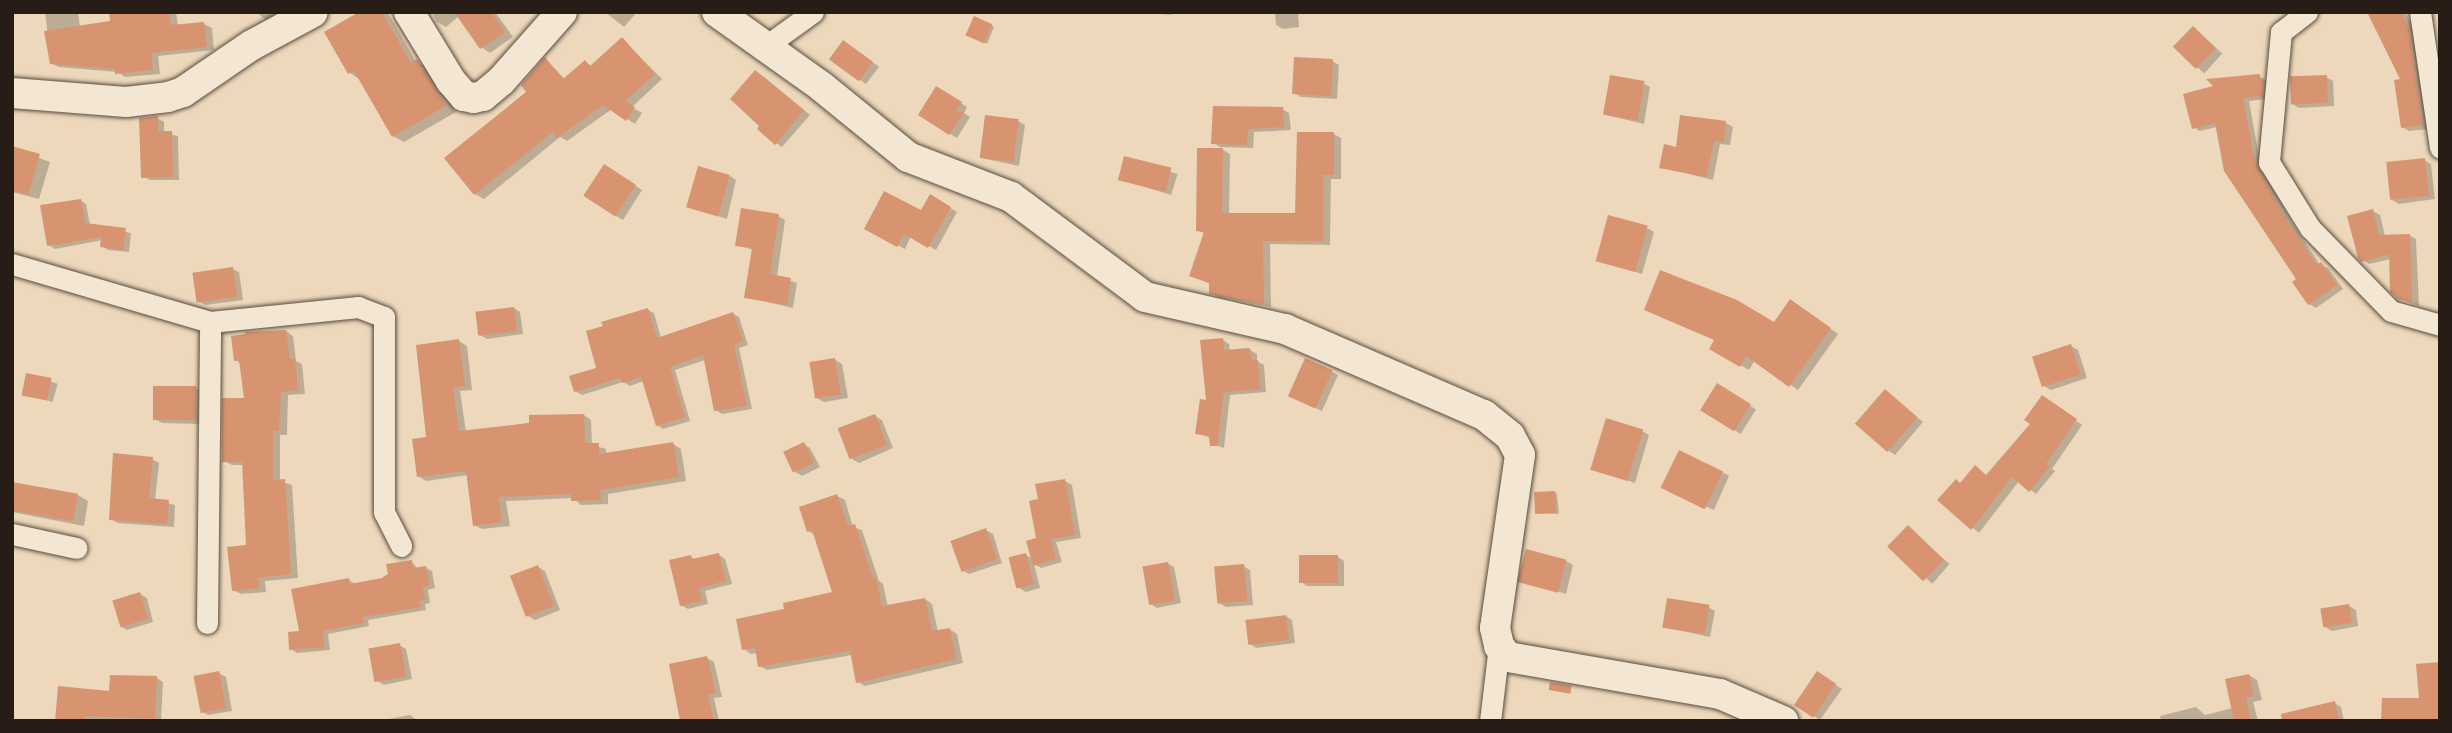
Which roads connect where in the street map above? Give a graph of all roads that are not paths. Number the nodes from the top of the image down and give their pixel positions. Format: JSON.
{"nodes":[{"id":1,"x":313,"y":12,"type":"edge"},
{"id":2,"x":409,"y":12,"type":"edge"},
{"id":3,"x":562,"y":12,"type":"edge"},
{"id":4,"x":717,"y":12,"type":"edge"},
{"id":5,"x":813,"y":12,"type":"edge"},
{"id":6,"x":2307,"y":12,"type":"edge"},
{"id":7,"x":2420,"y":12,"type":"edge"},
{"id":8,"x":766,"y":46,"type":"junction"},
{"id":9,"x":12,"y":93,"type":"edge"},
{"id":10,"x":2440,"y":148,"type":"edge"},
{"id":11,"x":12,"y":264,"type":"edge"},
{"id":12,"x":210,"y":322,"type":"junction"},
{"id":13,"x":2440,"y":325,"type":"edge"},
{"id":14,"x":12,"y":534,"type":"edge"},
{"id":15,"x":401,"y":545,"type":"dead end"},
{"id":16,"x":77,"y":548,"type":"dead end"},
{"id":17,"x":207,"y":623,"type":"dead end"},
{"id":18,"x":1499,"y":646,"type":"junction"},
{"id":19,"x":1490,"y":721,"type":"edge"},
{"id":20,"x":1783,"y":721,"type":"edge"}],
"edges":[{"from":1,"to":9,"type":"street"},
{"from":2,"to":3,"type":"street"},
{"from":4,"to":8,"type":"street"},
{"from":5,"to":8,"type":"street"},
{"from":6,"to":13,"type":"street"},
{"from":7,"to":10,"type":"street"},
{"from":8,"to":18,"type":"street"},
{"from":11,"to":12,"type":"street"},
{"from":12,"to":15,"type":"street"},
{"from":12,"to":17,"type":"street"},
{"from":14,"to":16,"type":"street"},
{"from":18,"to":19,"type":"street"},
{"from":18,"to":20,"type":"street"}]}
